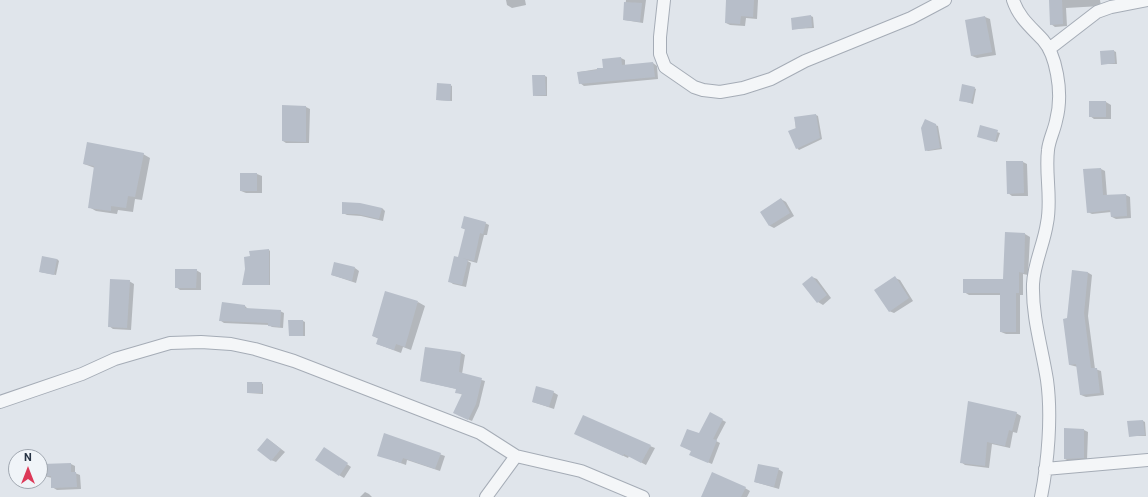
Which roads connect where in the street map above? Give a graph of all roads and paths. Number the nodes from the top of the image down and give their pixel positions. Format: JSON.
{"nodes":[{"id":1,"x":664,"y":0,"type":"edge"},
{"id":2,"x":945,"y":0,"type":"edge"},
{"id":3,"x":1013,"y":0,"type":"edge"},
{"id":4,"x":1148,"y":0,"type":"edge"},
{"id":5,"x":1049,"y":49,"type":"junction"},
{"id":6,"x":0,"y":402,"type":"edge"},
{"id":7,"x":516,"y":456,"type":"junction"},
{"id":8,"x":1148,"y":460,"type":"edge"},
{"id":9,"x":1045,"y":469,"type":"junction"},
{"id":10,"x":486,"y":497,"type":"edge"},
{"id":11,"x":643,"y":497,"type":"edge"},
{"id":12,"x":1040,"y":497,"type":"edge"}],
"edges":[{"from":1,"to":2,"type":"street"},
{"from":3,"to":5,"type":"street"},
{"from":4,"to":5,"type":"street"},
{"from":5,"to":9,"type":"street"},
{"from":6,"to":7,"type":"street"},
{"from":7,"to":10,"type":"street"},
{"from":7,"to":11,"type":"street"},
{"from":8,"to":9,"type":"street"},
{"from":9,"to":12,"type":"street"}]}
